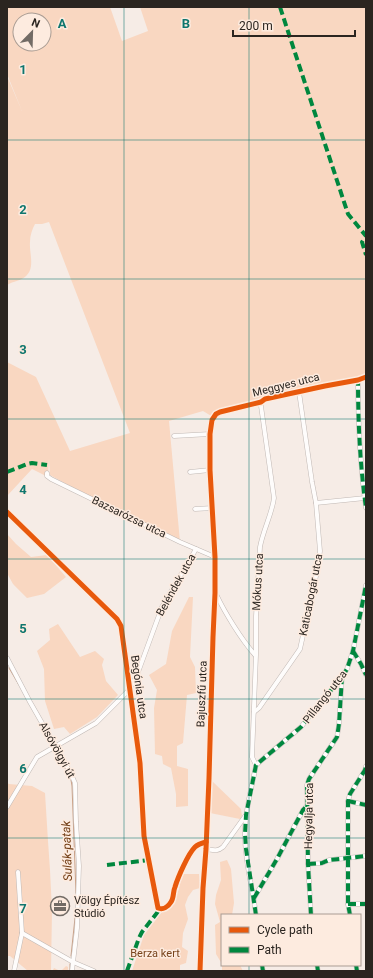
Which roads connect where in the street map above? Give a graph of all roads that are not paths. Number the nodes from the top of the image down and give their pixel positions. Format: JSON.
{"nodes":[{"id":1,"x":366,"y":377,"type":"edge"},
{"id":2,"x":358,"y":380,"type":"junction"},
{"id":3,"x":300,"y":392,"type":"junction"},
{"id":4,"x":261,"y":402,"type":"junction"},
{"id":5,"x":213,"y":417,"type":"joint"},
{"id":6,"x":210,"y":434,"type":"junction"},
{"id":7,"x":174,"y":436,"type":"dead end"},
{"id":8,"x":210,"y":470,"type":"junction"},
{"id":9,"x":190,"y":472,"type":"dead end"},
{"id":10,"x":47,"y":473,"type":"dead end"},
{"id":11,"x":365,"y":498,"type":"junction"},
{"id":12,"x":316,"y":504,"type":"junction"},
{"id":13,"x":213,"y":508,"type":"junction"},
{"id":14,"x":366,"y":508,"type":"edge"},
{"id":15,"x":195,"y":509,"type":"dead end"},
{"id":16,"x":7,"y":512,"type":"edge"},
{"id":17,"x":196,"y":549,"type":"junction"},
{"id":18,"x":215,"y":558,"type":"junction"},
{"id":19,"x":366,"y":585,"type":"edge"},
{"id":20,"x":216,"y":593,"type":"junction"},
{"id":21,"x":353,"y":651,"type":"junction"},
{"id":22,"x":256,"y":655,"type":"junction"},
{"id":23,"x":7,"y":658,"type":"edge"},
{"id":24,"x":9,"y":664,"type":"edge"},
{"id":25,"x":366,"y":675,"type":"edge"},
{"id":26,"x":342,"y":677,"type":"junction"},
{"id":27,"x":129,"y":690,"type":"junction"},
{"id":28,"x":254,"y":712,"type":"junction"},
{"id":29,"x":56,"y":746,"type":"junction"},
{"id":30,"x":256,"y":765,"type":"junction"},
{"id":31,"x":366,"y":766,"type":"edge"},
{"id":32,"x":348,"y":801,"type":"junction"},
{"id":33,"x":366,"y":805,"type":"edge"},
{"id":34,"x":307,"y":806,"type":"junction"},
{"id":35,"x":8,"y":808,"type":"edge"},
{"id":36,"x":246,"y":815,"type":"junction"},
{"id":37,"x":206,"y":842,"type":"junction"},
{"id":38,"x":206,"y":849,"type":"junction"},
{"id":39,"x":366,"y":856,"type":"edge"},
{"id":40,"x":348,"y":858,"type":"junction"},
{"id":41,"x":308,"y":864,"type":"junction"},
{"id":42,"x":18,"y":872,"type":"dead end"},
{"id":43,"x":254,"y":898,"type":"junction"},
{"id":44,"x":348,"y":904,"type":"junction"},
{"id":45,"x":366,"y":904,"type":"edge"},
{"id":46,"x":256,"y":914,"type":"edge"},
{"id":47,"x":311,"y":914,"type":"edge"},
{"id":48,"x":350,"y":914,"type":"edge"},
{"id":49,"x":22,"y":933,"type":"junction"},
{"id":50,"x":73,"y":962,"type":"junction"},
{"id":51,"x":14,"y":971,"type":"edge"},
{"id":52,"x":72,"y":971,"type":"edge"},
{"id":53,"x":94,"y":971,"type":"edge"},
{"id":54,"x":200,"y":971,"type":"edge"}],
"edges":[{"from":1,"to":2,"type":"street","name":"Meggyes utca"},
{"from":2,"to":3,"type":"street","name":"Meggyes utca"},
{"from":2,"to":11,"type":"street"},
{"from":3,"to":4,"type":"street","name":"Meggyes utca"},
{"from":3,"to":12,"type":"street","name":"Katicabogár utca"},
{"from":4,"to":5,"type":"street","name":"Meggyes utca"},
{"from":4,"to":22,"type":"street","name":"Mókus utca"},
{"from":5,"to":6,"type":"street","name":"Bajuszfű utca"},
{"from":6,"to":7,"type":"street"},
{"from":6,"to":8,"type":"street","name":"Bajuszfű utca"},
{"from":8,"to":9,"type":"street"},
{"from":8,"to":13,"type":"street","name":"Bajuszfű utca"},
{"from":10,"to":17,"type":"street","name":"Bazsarózsa utca"},
{"from":11,"to":12,"type":"street"},
{"from":11,"to":14,"type":"street"},
{"from":12,"to":28,"type":"street","name":"Katicabogár utca"},
{"from":13,"to":15,"type":"street"},
{"from":13,"to":18,"type":"street","name":"Bajuszfű utca"},
{"from":16,"to":27,"type":"street","name":"Begónia utca"},
{"from":17,"to":18,"type":"street","name":"Bazsarózsa utca"},
{"from":17,"to":27,"type":"street","name":"Beléndek utca"},
{"from":18,"to":20,"type":"street","name":"Bajuszfű utca"},
{"from":19,"to":21,"type":"street","name":"Pillangó utca"},
{"from":20,"to":22,"type":"street"},
{"from":20,"to":37,"type":"street","name":"Bajuszfű utca"},
{"from":21,"to":25,"type":"street"},
{"from":21,"to":26,"type":"street","name":"Pillangó utca"},
{"from":22,"to":28,"type":"street","name":"Mókus utca"},
{"from":23,"to":24,"type":"street","name":"Alsóvölgyi út"},
{"from":24,"to":29,"type":"street","name":"Alsóvölgyi út"},
{"from":26,"to":30,"type":"street","name":"Pillangó utca"},
{"from":26,"to":34,"type":"street","name":"Hegyalja utca"},
{"from":27,"to":29,"type":"street","name":"Beléndek utca"},
{"from":27,"to":37,"type":"street","name":"Begónia utca"},
{"from":28,"to":30,"type":"street","name":"Mókus utca"},
{"from":29,"to":35,"type":"street","name":"Beléndek utca"},
{"from":29,"to":50,"type":"street","name":"Alsóvölgyi út"},
{"from":30,"to":36,"type":"street"},
{"from":31,"to":32,"type":"street"},
{"from":32,"to":33,"type":"street"},
{"from":32,"to":40,"type":"street"},
{"from":34,"to":41,"type":"street","name":"Hegyalja utca"},
{"from":34,"to":43,"type":"street"},
{"from":36,"to":38,"type":"street"},
{"from":36,"to":43,"type":"street"},
{"from":37,"to":38,"type":"street","name":"Bajuszfű utca"},
{"from":38,"to":54,"type":"street","name":"Bajuszfű utca"},
{"from":39,"to":40,"type":"street"},
{"from":40,"to":41,"type":"street"},
{"from":40,"to":44,"type":"street"},
{"from":41,"to":47,"type":"street","name":"Hegyalja utca"},
{"from":42,"to":49,"type":"street"},
{"from":43,"to":46,"type":"street"},
{"from":44,"to":45,"type":"street"},
{"from":44,"to":48,"type":"street"},
{"from":49,"to":50,"type":"street"},
{"from":49,"to":51,"type":"street"},
{"from":50,"to":52,"type":"street","name":"Alsóvölgyi út"},
{"from":50,"to":53,"type":"street"}]}
